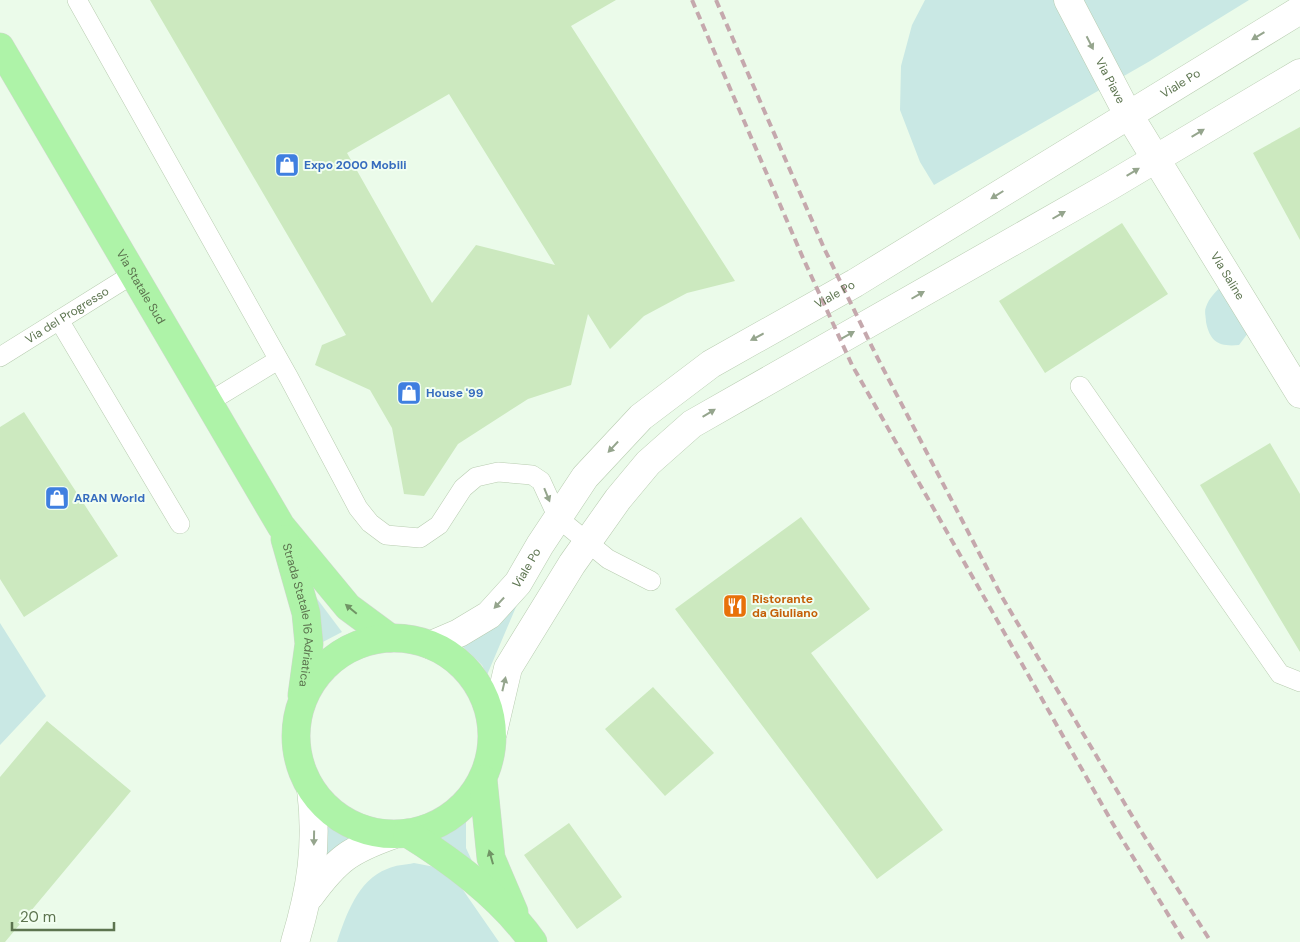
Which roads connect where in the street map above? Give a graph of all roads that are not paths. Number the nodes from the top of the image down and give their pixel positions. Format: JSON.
{"nodes":[{"id":1,"x":77,"y":0,"type":"edge"},
{"id":2,"x":1068,"y":0,"type":"edge"},
{"id":3,"x":1300,"y":10,"type":"edge"},
{"id":4,"x":0,"y":47,"type":"edge"},
{"id":5,"x":1300,"y":73,"type":"edge"},
{"id":6,"x":1128,"y":114,"type":"junction"},
{"id":7,"x":1156,"y":158,"type":"junction"},
{"id":8,"x":134,"y":274,"type":"junction"},
{"id":9,"x":59,"y":320,"type":"junction"},
{"id":10,"x":0,"y":357,"type":"edge"},
{"id":11,"x":278,"y":360,"type":"junction"},
{"id":12,"x":1080,"y":386,"type":"dead end"},
{"id":13,"x":1299,"y":390,"type":"edge"},
{"id":14,"x":209,"y":402,"type":"junction"},
{"id":15,"x":558,"y":518,"type":"junction"},
{"id":16,"x":180,"y":524,"type":"dead end"},
{"id":17,"x":282,"y":526,"type":"junction"},
{"id":18,"x":587,"y":543,"type":"junction"},
{"id":19,"x":651,"y":581,"type":"dead end"},
{"id":20,"x":390,"y":638,"type":"junction"},
{"id":21,"x":431,"y":645,"type":"junction"},
{"id":22,"x":1300,"y":682,"type":"edge"},
{"id":23,"x":299,"y":711,"type":"junction"},
{"id":24,"x":493,"y":732,"type":"junction"},
{"id":25,"x":483,"y":779,"type":"junction"},
{"id":26,"x":312,"y":790,"type":"junction"},
{"id":27,"x":399,"y":834,"type":"junction"},
{"id":28,"x":308,"y":900,"type":"junction"},
{"id":29,"x":516,"y":918,"type":"junction"},
{"id":30,"x":295,"y":942,"type":"edge"},
{"id":31,"x":533,"y":942,"type":"edge"}],
"edges":[{"from":1,"to":11,"type":"lane"},
{"from":2,"to":6,"type":"street","name":"Via Piave","one_way":true},
{"from":3,"to":6,"type":"street","name":"Viale Po","one_way":true},
{"from":4,"to":8,"type":"main road","name":"Via Statale Sud"},
{"from":7,"to":5,"type":"street","one_way":true},
{"from":6,"to":7,"type":"street","name":"Via Piave"},
{"from":6,"to":15,"type":"street","name":"Viale Po","one_way":true},
{"from":7,"to":13,"type":"street","name":"Via Saline"},
{"from":18,"to":7,"type":"street","one_way":true},
{"from":8,"to":9,"type":"lane","name":"Via del Progresso"},
{"from":8,"to":14,"type":"main road","name":"Via Statale Sud"},
{"from":9,"to":10,"type":"lane","name":"Via del Progresso"},
{"from":9,"to":16,"type":"lane"},
{"from":11,"to":14,"type":"lane"},
{"from":11,"to":15,"type":"lane","one_way":true},
{"from":12,"to":22,"type":"lane"},
{"from":14,"to":17,"type":"main road","name":"Via Statale Sud"},
{"from":15,"to":18,"type":"lane"},
{"from":15,"to":21,"type":"street","name":"Viale Po","one_way":true},
{"from":20,"to":17,"type":"main road","name":"Strada Statale 16 Adriatica","one_way":true},
{"from":17,"to":23,"type":"main road","name":"Strada Statale 16 Adriatica"},
{"from":18,"to":19,"type":"lane"},
{"from":24,"to":18,"type":"street","one_way":true},
{"from":20,"to":21,"type":"main road"},
{"from":20,"to":23,"type":"main road"},
{"from":21,"to":24,"type":"main road"},
{"from":23,"to":26,"type":"main road"},
{"from":24,"to":25,"type":"main road"},
{"from":25,"to":27,"type":"main road"},
{"from":29,"to":25,"type":"main road","one_way":true},
{"from":26,"to":27,"type":"main road"},
{"from":26,"to":28,"type":"street","one_way":true},
{"from":27,"to":28,"type":"street"},
{"from":27,"to":29,"type":"main road"},
{"from":28,"to":30,"type":"street"},
{"from":29,"to":31,"type":"main road"}]}
